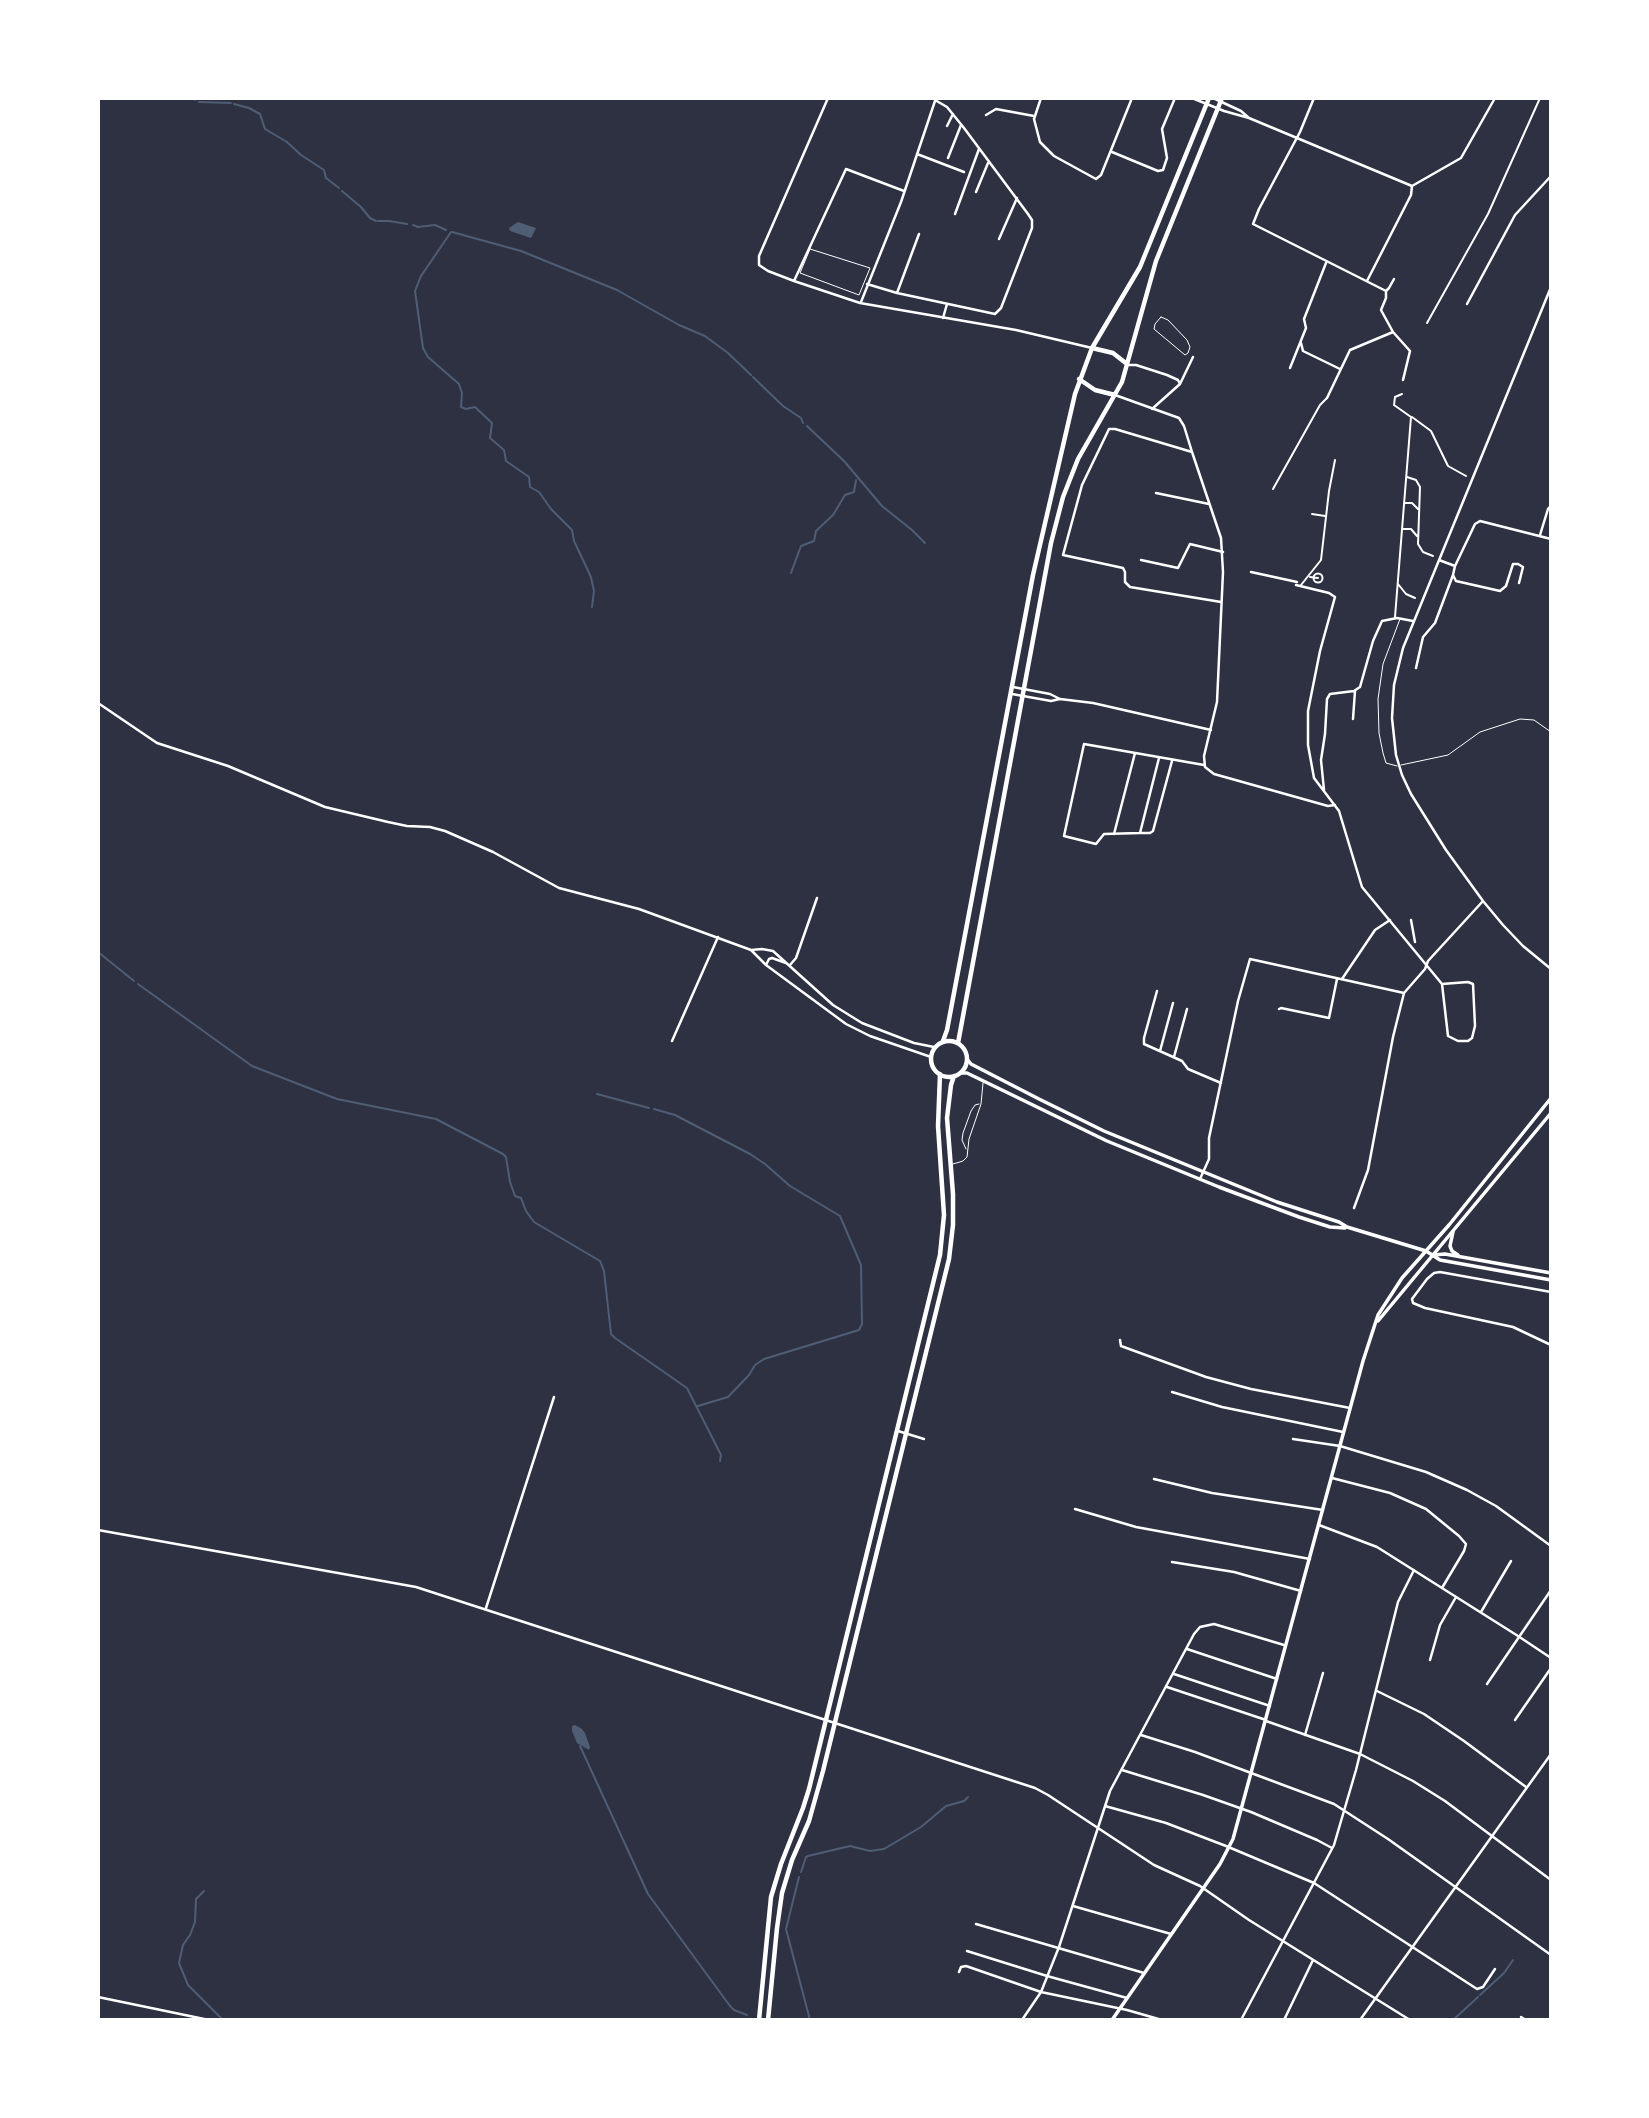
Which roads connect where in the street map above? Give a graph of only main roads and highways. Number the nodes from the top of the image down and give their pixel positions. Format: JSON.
{"nodes":[{"id":1,"x":1211,"y":98,"type":"edge"},
{"id":2,"x":1221,"y":99,"type":"edge"},
{"id":3,"x":1092,"y":348,"type":"junction"},
{"id":4,"x":1127,"y":365,"type":"junction"},
{"id":5,"x":1079,"y":379,"type":"junction"},
{"id":6,"x":1115,"y":395,"type":"junction"},
{"id":7,"x":943,"y":1041,"type":"junction"},
{"id":8,"x":958,"y":1043,"type":"junction"},
{"id":9,"x":940,"y":1074,"type":"junction"},
{"id":10,"x":957,"y":1074,"type":"junction"},
{"id":11,"x":759,"y":2020,"type":"edge"},
{"id":12,"x":768,"y":2020,"type":"edge"}],
"edges":[{"from":1,"to":3,"type":"main road"},
{"from":2,"to":4,"type":"main road"},
{"from":3,"to":4,"type":"main road"},
{"from":3,"to":5,"type":"main road"},
{"from":4,"to":6,"type":"main road"},
{"from":5,"to":6,"type":"main road"},
{"from":5,"to":7,"type":"main road"},
{"from":6,"to":8,"type":"main road"},
{"from":7,"to":8,"type":"main road"},
{"from":7,"to":9,"type":"main road"},
{"from":8,"to":10,"type":"main road"},
{"from":9,"to":10,"type":"main road"},
{"from":9,"to":11,"type":"main road"},
{"from":10,"to":12,"type":"main road"}]}
